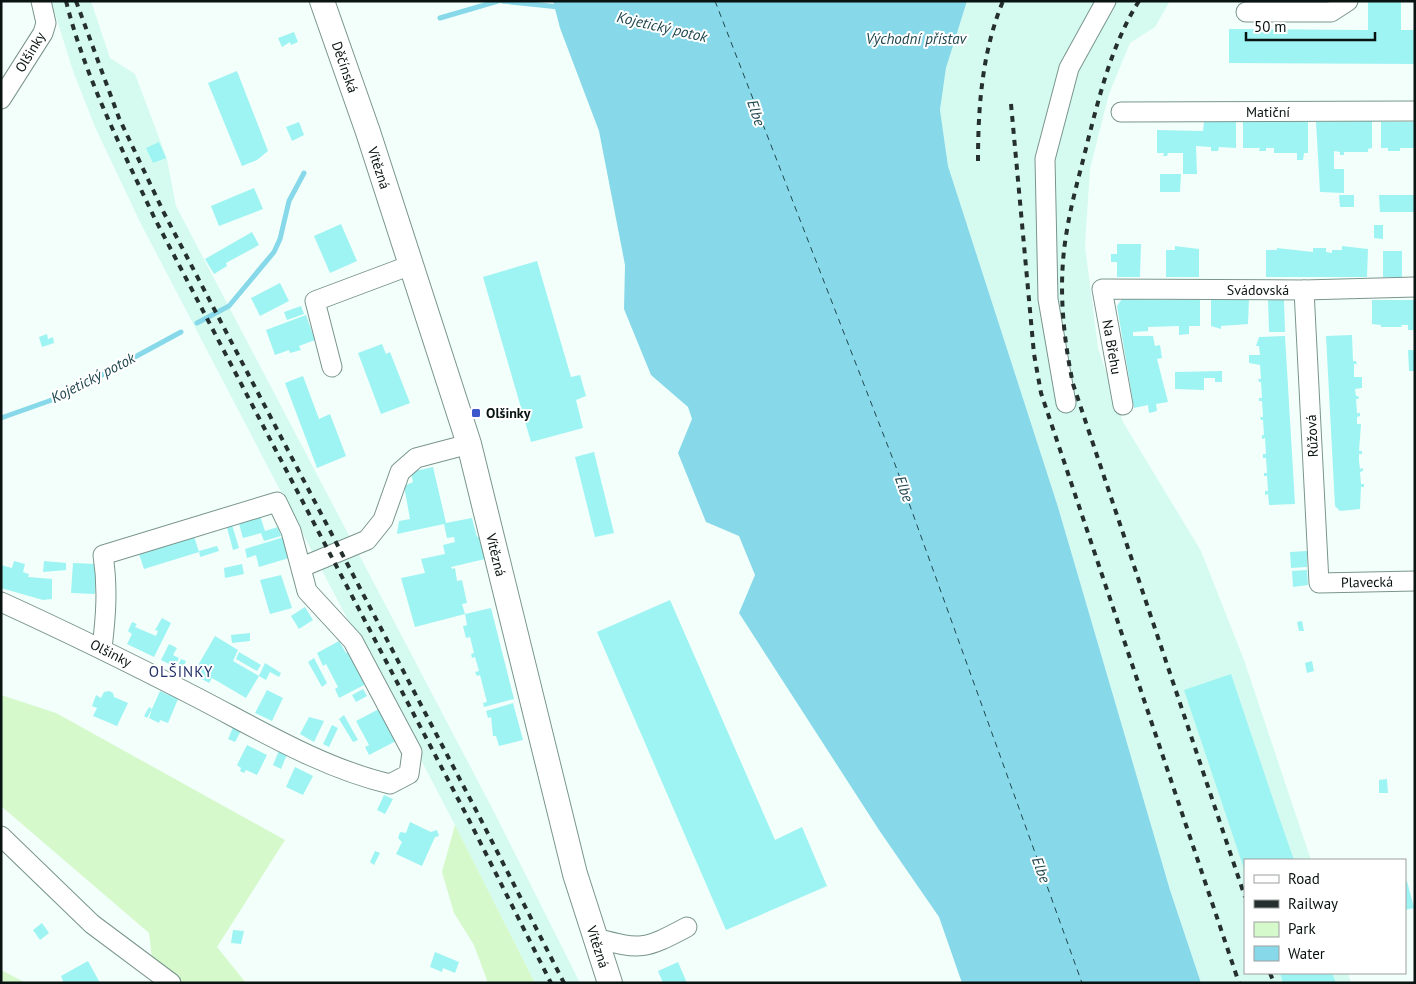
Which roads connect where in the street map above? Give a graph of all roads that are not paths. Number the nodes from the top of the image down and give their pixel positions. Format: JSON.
{"nodes":[{"id":1,"x":41,"y":1,"type":"edge"},
{"id":2,"x":322,"y":1,"type":"edge"},
{"id":3,"x":1106,"y":1,"type":"edge"},
{"id":4,"x":1348,"y":1,"type":"edge"},
{"id":5,"x":1246,"y":12,"type":"dead end"},
{"id":6,"x":1,"y":99,"type":"edge"},
{"id":7,"x":1415,"y":111,"type":"edge"},
{"id":8,"x":1122,"y":112,"type":"dead end"},
{"id":9,"x":368,"y":132,"type":"joint"},
{"id":10,"x":411,"y":265,"type":"junction"},
{"id":11,"x":1415,"y":288,"type":"edge"},
{"id":12,"x":1102,"y":289,"type":"joint"},
{"id":13,"x":1304,"y":290,"type":"junction"},
{"id":14,"x":332,"y":367,"type":"dead end"},
{"id":15,"x":1066,"y":403,"type":"dead end"},
{"id":16,"x":1123,"y":405,"type":"dead end"},
{"id":17,"x":469,"y":444,"type":"junction"},
{"id":18,"x":302,"y":566,"type":"junction"},
{"id":19,"x":1415,"y":581,"type":"edge"},
{"id":20,"x":1319,"y":583,"type":"joint"},
{"id":21,"x":1,"y":602,"type":"edge"},
{"id":22,"x":102,"y":648,"type":"junction"},
{"id":23,"x":1,"y":836,"type":"edge"},
{"id":24,"x":687,"y":928,"type":"dead end"},
{"id":25,"x":595,"y":938,"type":"junction"},
{"id":26,"x":171,"y":983,"type":"edge"},
{"id":27,"x":610,"y":983,"type":"edge"}],
"edges":[{"from":1,"to":6,"type":"street","name":"Olšinky"},
{"from":2,"to":9,"type":"main road","name":"Děčínská"},
{"from":3,"to":15,"type":"street"},
{"from":4,"to":5,"type":"street"},
{"from":7,"to":8,"type":"street","name":"Matiční"},
{"from":9,"to":10,"type":"main road","name":"Vítězná"},
{"from":10,"to":14,"type":"street"},
{"from":10,"to":17,"type":"main road","name":"Vítězná"},
{"from":11,"to":13,"type":"street","name":"Svádovská"},
{"from":12,"to":13,"type":"street","name":"Svádovská"},
{"from":12,"to":16,"type":"street","name":"Na Břehu"},
{"from":13,"to":20,"type":"street","name":"Růžová"},
{"from":17,"to":18,"type":"street"},
{"from":17,"to":25,"type":"main road","name":"Vítězná"},
{"from":18,"to":22,"type":"street","name":"Olšinky"},
{"from":18,"to":22,"type":"street","name":"Olšinky"},
{"from":19,"to":20,"type":"street","name":"Plavecká"},
{"from":21,"to":22,"type":"street","name":"Olšinky"},
{"from":23,"to":26,"type":"street"},
{"from":24,"to":25,"type":"street"},
{"from":25,"to":27,"type":"main road","name":"Vítězná"}]}
